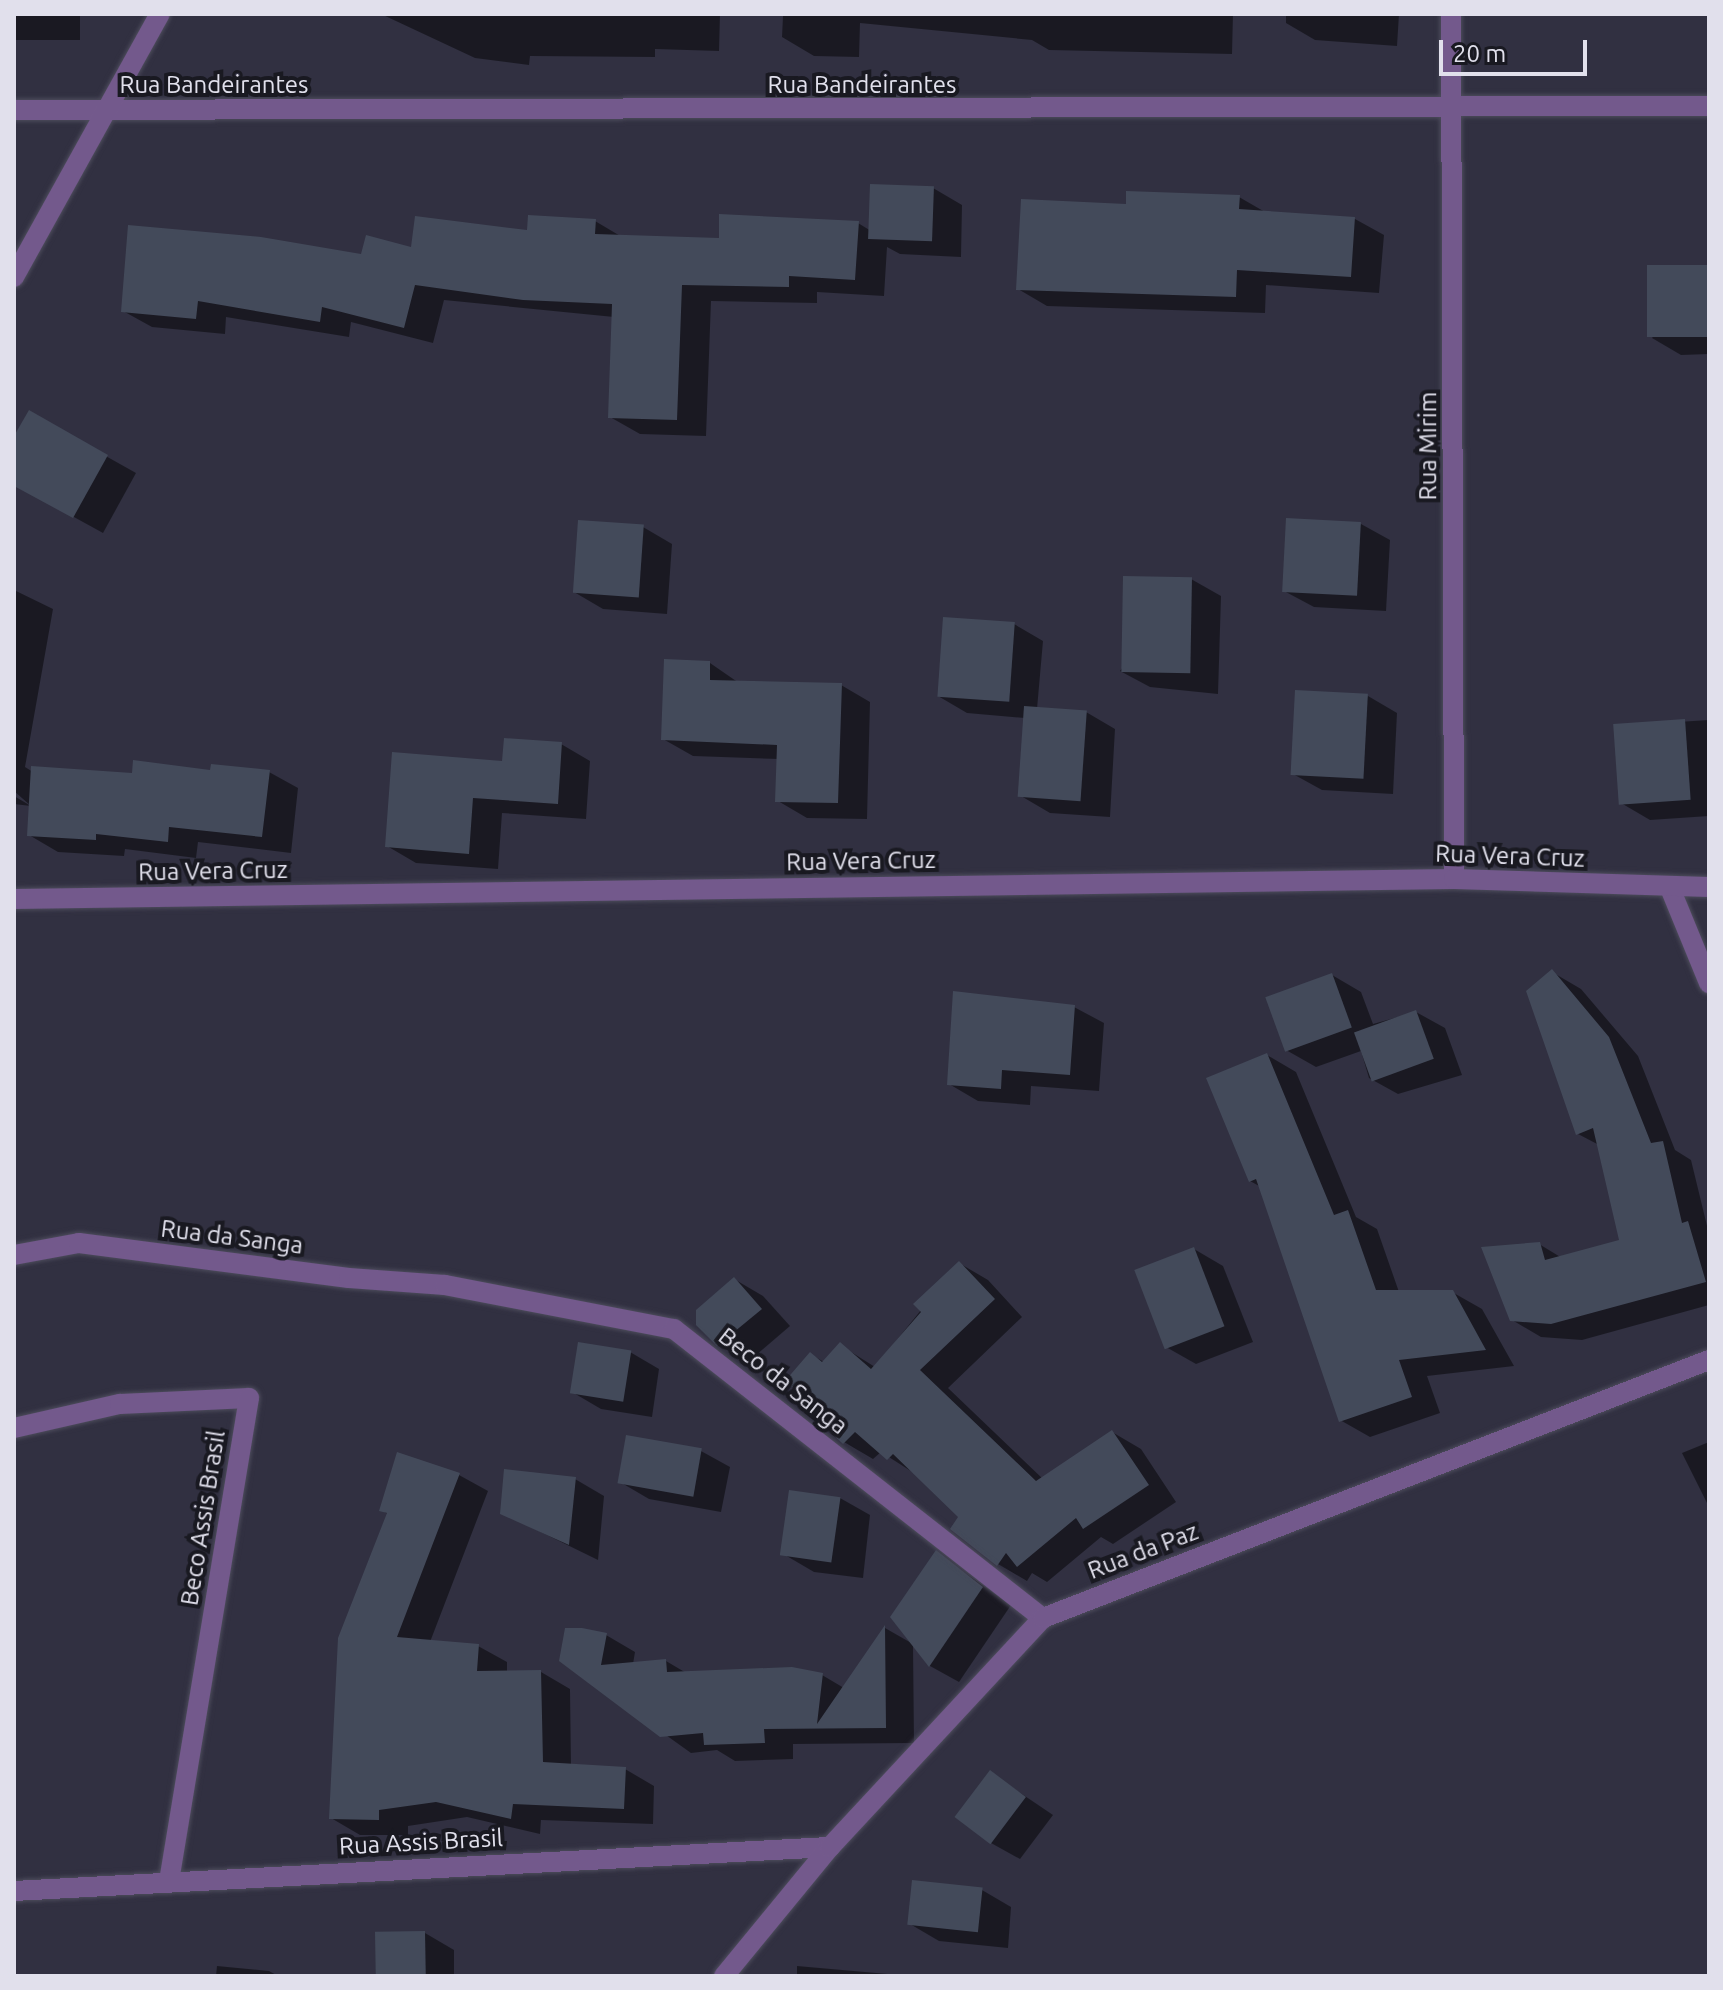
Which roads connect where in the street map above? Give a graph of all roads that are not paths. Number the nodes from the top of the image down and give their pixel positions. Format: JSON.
{"nodes":[{"id":1,"x":160,"y":14,"type":"edge"},
{"id":2,"x":1451,"y":14,"type":"edge"},
{"id":3,"x":1709,"y":106,"type":"edge"},
{"id":4,"x":14,"y":110,"type":"edge"},
{"id":5,"x":106,"y":111,"type":"junction"},
{"id":6,"x":1454,"y":111,"type":"junction"},
{"id":7,"x":14,"y":277,"type":"edge"},
{"id":8,"x":1454,"y":879,"type":"junction"},
{"id":9,"x":1709,"y":887,"type":"edge"},
{"id":10,"x":1670,"y":888,"type":"junction"},
{"id":11,"x":14,"y":899,"type":"edge"},
{"id":12,"x":1709,"y":983,"type":"edge"},
{"id":13,"x":14,"y":1255,"type":"edge"},
{"id":14,"x":445,"y":1285,"type":"joint"},
{"id":15,"x":1709,"y":1360,"type":"edge"},
{"id":16,"x":14,"y":1428,"type":"edge"},
{"id":17,"x":1043,"y":1618,"type":"junction"},
{"id":18,"x":830,"y":1847,"type":"junction"},
{"id":19,"x":169,"y":1880,"type":"junction"},
{"id":20,"x":14,"y":1891,"type":"edge"},
{"id":21,"x":724,"y":1976,"type":"edge"}],
"edges":[{"from":1,"to":5,"type":"street"},
{"from":2,"to":6,"type":"street","name":"Rua Mirim"},
{"from":3,"to":6,"type":"street","name":"Rua Bandeirantes"},
{"from":4,"to":5,"type":"street","name":"Rua Bandeirantes"},
{"from":5,"to":6,"type":"street","name":"Rua Bandeirantes"},
{"from":5,"to":7,"type":"street"},
{"from":6,"to":8,"type":"street","name":"Rua Mirim"},
{"from":8,"to":10,"type":"street","name":"Rua Vera Cruz"},
{"from":8,"to":11,"type":"street","name":"Rua Vera Cruz"},
{"from":9,"to":10,"type":"street","name":"Rua Vera Cruz"},
{"from":10,"to":12,"type":"street"},
{"from":13,"to":14,"type":"street","name":"Rua da Sanga"},
{"from":14,"to":17,"type":"street","name":"Beco da Sanga"},
{"from":15,"to":17,"type":"street","name":"Rua da Paz"},
{"from":16,"to":19,"type":"street","name":"Beco Assis Brasil"},
{"from":17,"to":18,"type":"street","name":"Rua da Paz"},
{"from":18,"to":19,"type":"street","name":"Rua Assis Brasil"},
{"from":18,"to":21,"type":"street","name":"Rua da Paz"},
{"from":19,"to":20,"type":"street","name":"Rua Assis Brasil"}]}
